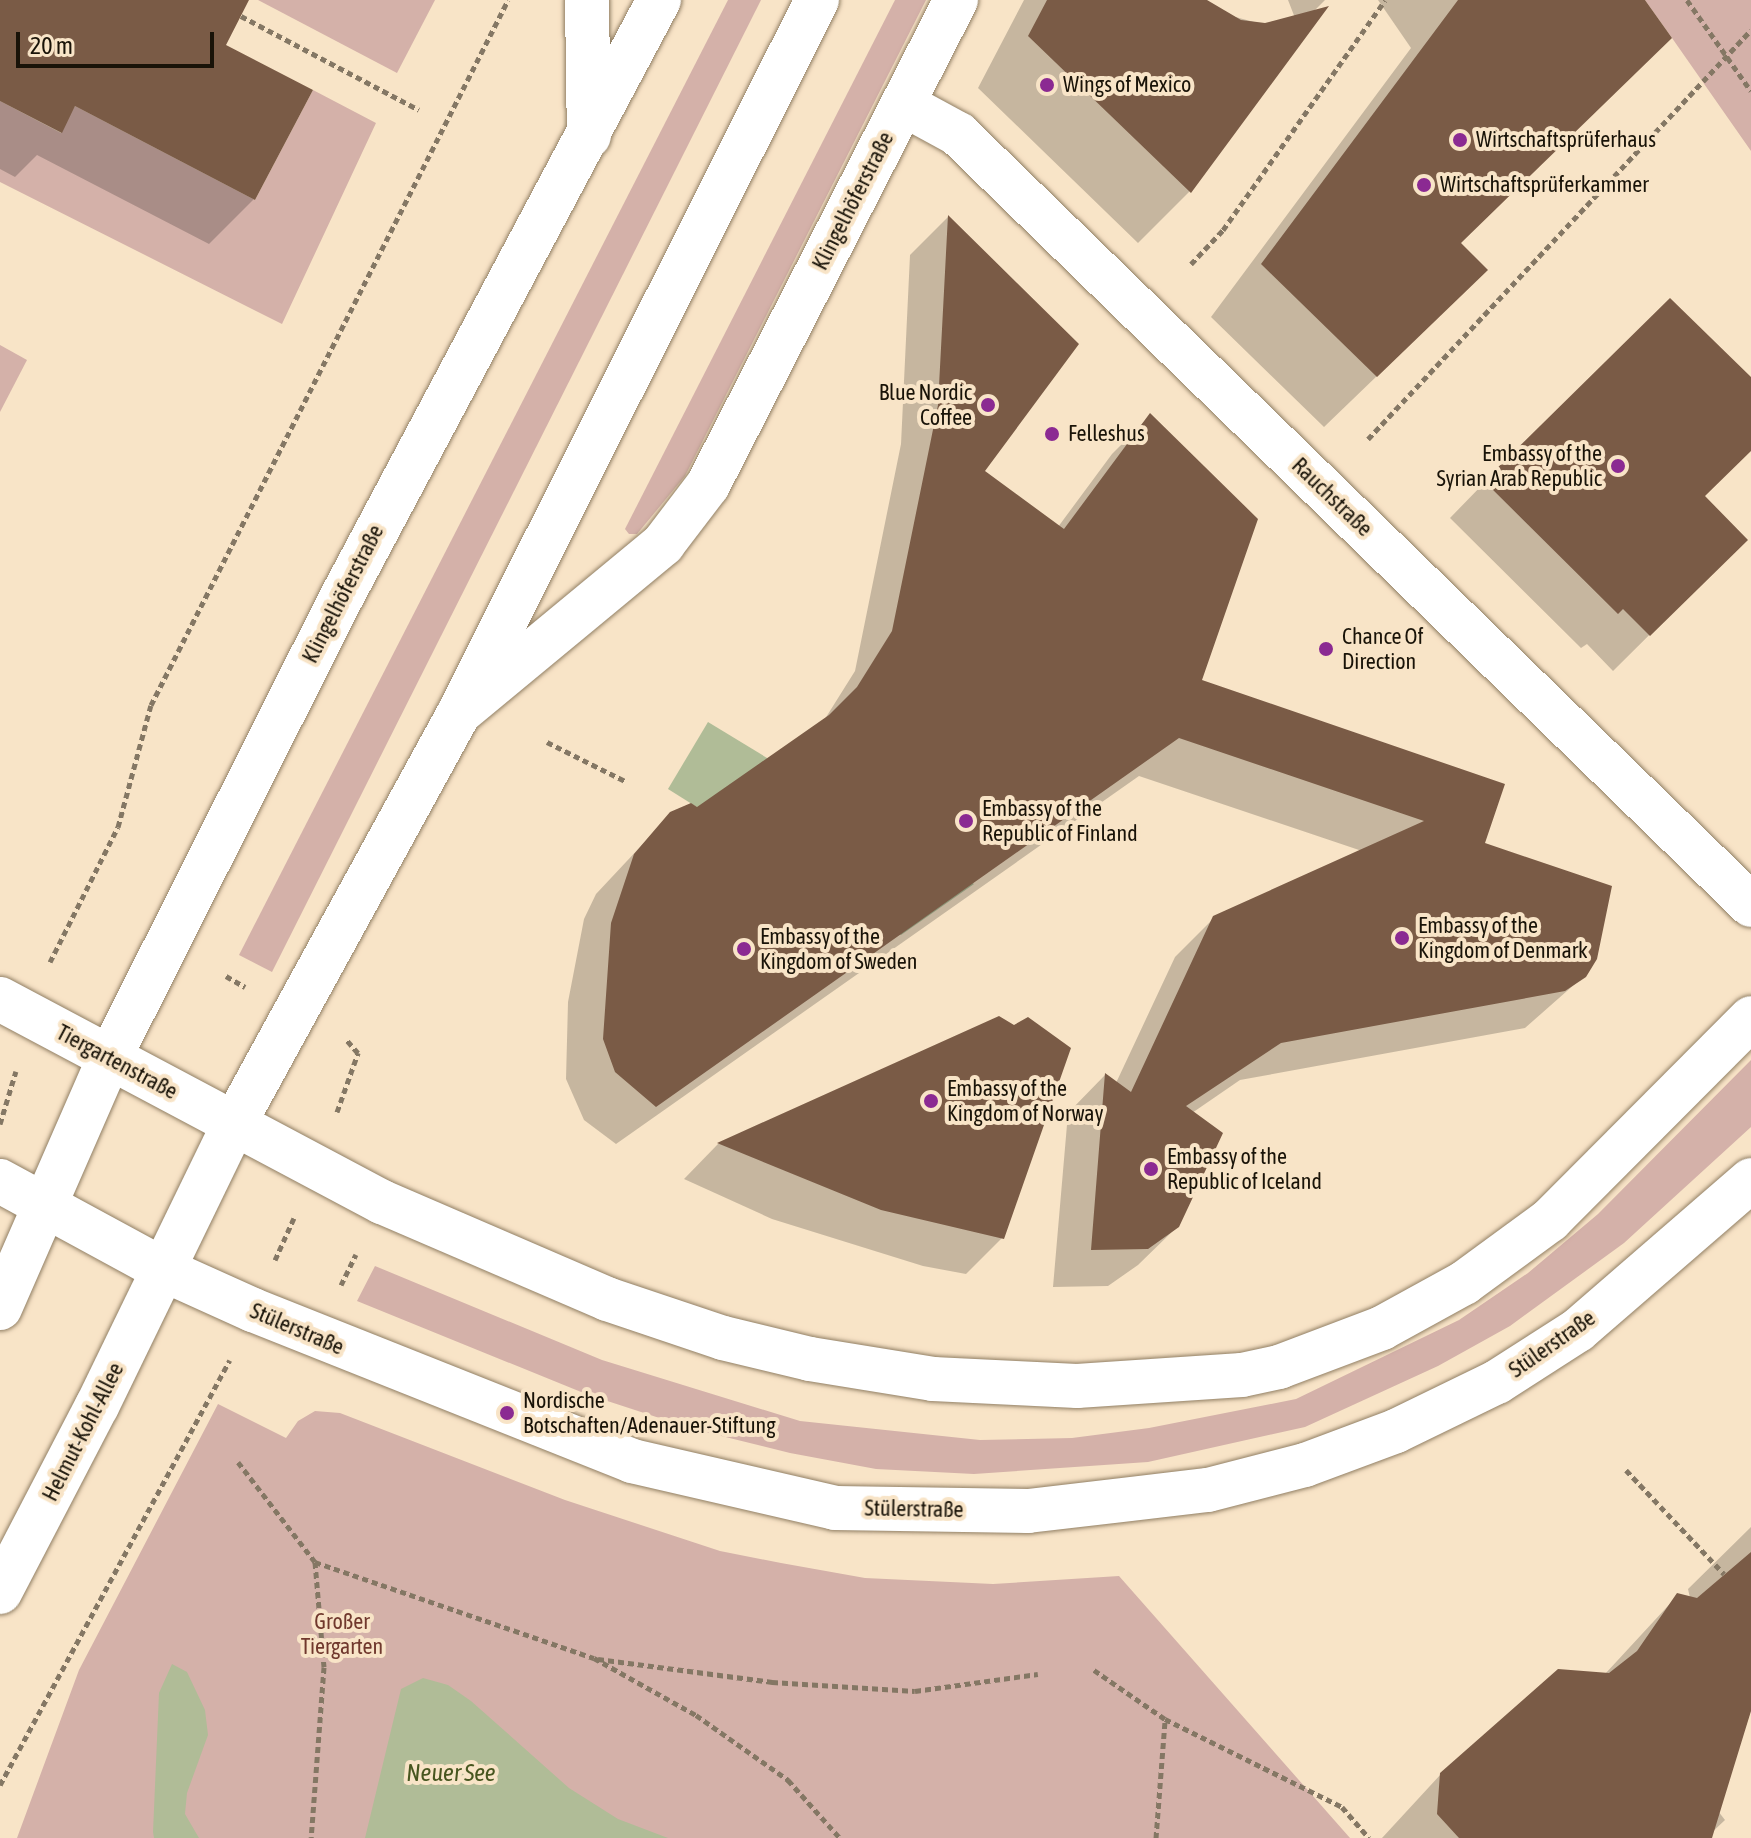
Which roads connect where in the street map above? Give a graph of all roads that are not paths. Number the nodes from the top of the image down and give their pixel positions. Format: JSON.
{"nodes":[{"id":1,"x":587,"y":0,"type":"edge"},
{"id":2,"x":659,"y":0,"type":"edge"},
{"id":3,"x":817,"y":0,"type":"edge"},
{"id":4,"x":956,"y":0,"type":"edge"},
{"id":5,"x":903,"y":104,"type":"junction"},
{"id":6,"x":589,"y":136,"type":"junction"},
{"id":7,"x":459,"y":713,"type":"junction"},
{"id":8,"x":1751,"y":905,"type":"edge"},
{"id":9,"x":0,"y":999,"type":"edge"},
{"id":10,"x":1751,"y":1018,"type":"edge"},
{"id":11,"x":109,"y":1059,"type":"junction"},
{"id":12,"x":234,"y":1124,"type":"junction"},
{"id":13,"x":1751,"y":1180,"type":"edge"},
{"id":14,"x":0,"y":1181,"type":"edge"},
{"id":15,"x":44,"y":1206,"type":"junction"},
{"id":16,"x":162,"y":1269,"type":"junction"},
{"id":17,"x":0,"y":1308,"type":"edge"},
{"id":18,"x":0,"y":1592,"type":"edge"}],
"edges":[{"from":1,"to":6,"type":"main road","name":"Klingelhöferstraße"},
{"from":2,"to":6,"type":"main road","name":"Klingelhöferstraße"},
{"from":3,"to":7,"type":"main road","name":"Klingelhöferstraße"},
{"from":4,"to":5,"type":"main road","name":"Klingelhöferstraße"},
{"from":5,"to":7,"type":"main road","name":"Klingelhöferstraße"},
{"from":5,"to":8,"type":"main road","name":"Rauchstraße"},
{"from":6,"to":11,"type":"main road","name":"Klingelhöferstraße"},
{"from":7,"to":12,"type":"main road","name":"Klingelhöferstraße"},
{"from":9,"to":11,"type":"main road","name":"Tiergartenstraße"},
{"from":10,"to":12,"type":"main road"},
{"from":11,"to":12,"type":"main road","name":"Tiergartenstraße"},
{"from":11,"to":15,"type":"main road"},
{"from":12,"to":16,"type":"main road","name":"Klingelhöferstraße"},
{"from":13,"to":16,"type":"main road","name":"Stülerstraße"},
{"from":14,"to":15,"type":"main road"},
{"from":15,"to":16,"type":"main road","name":"Stülerstraße"},
{"from":15,"to":17,"type":"main road"},
{"from":16,"to":18,"type":"main road","name":"Helmut-Kohl-Allee"}]}
